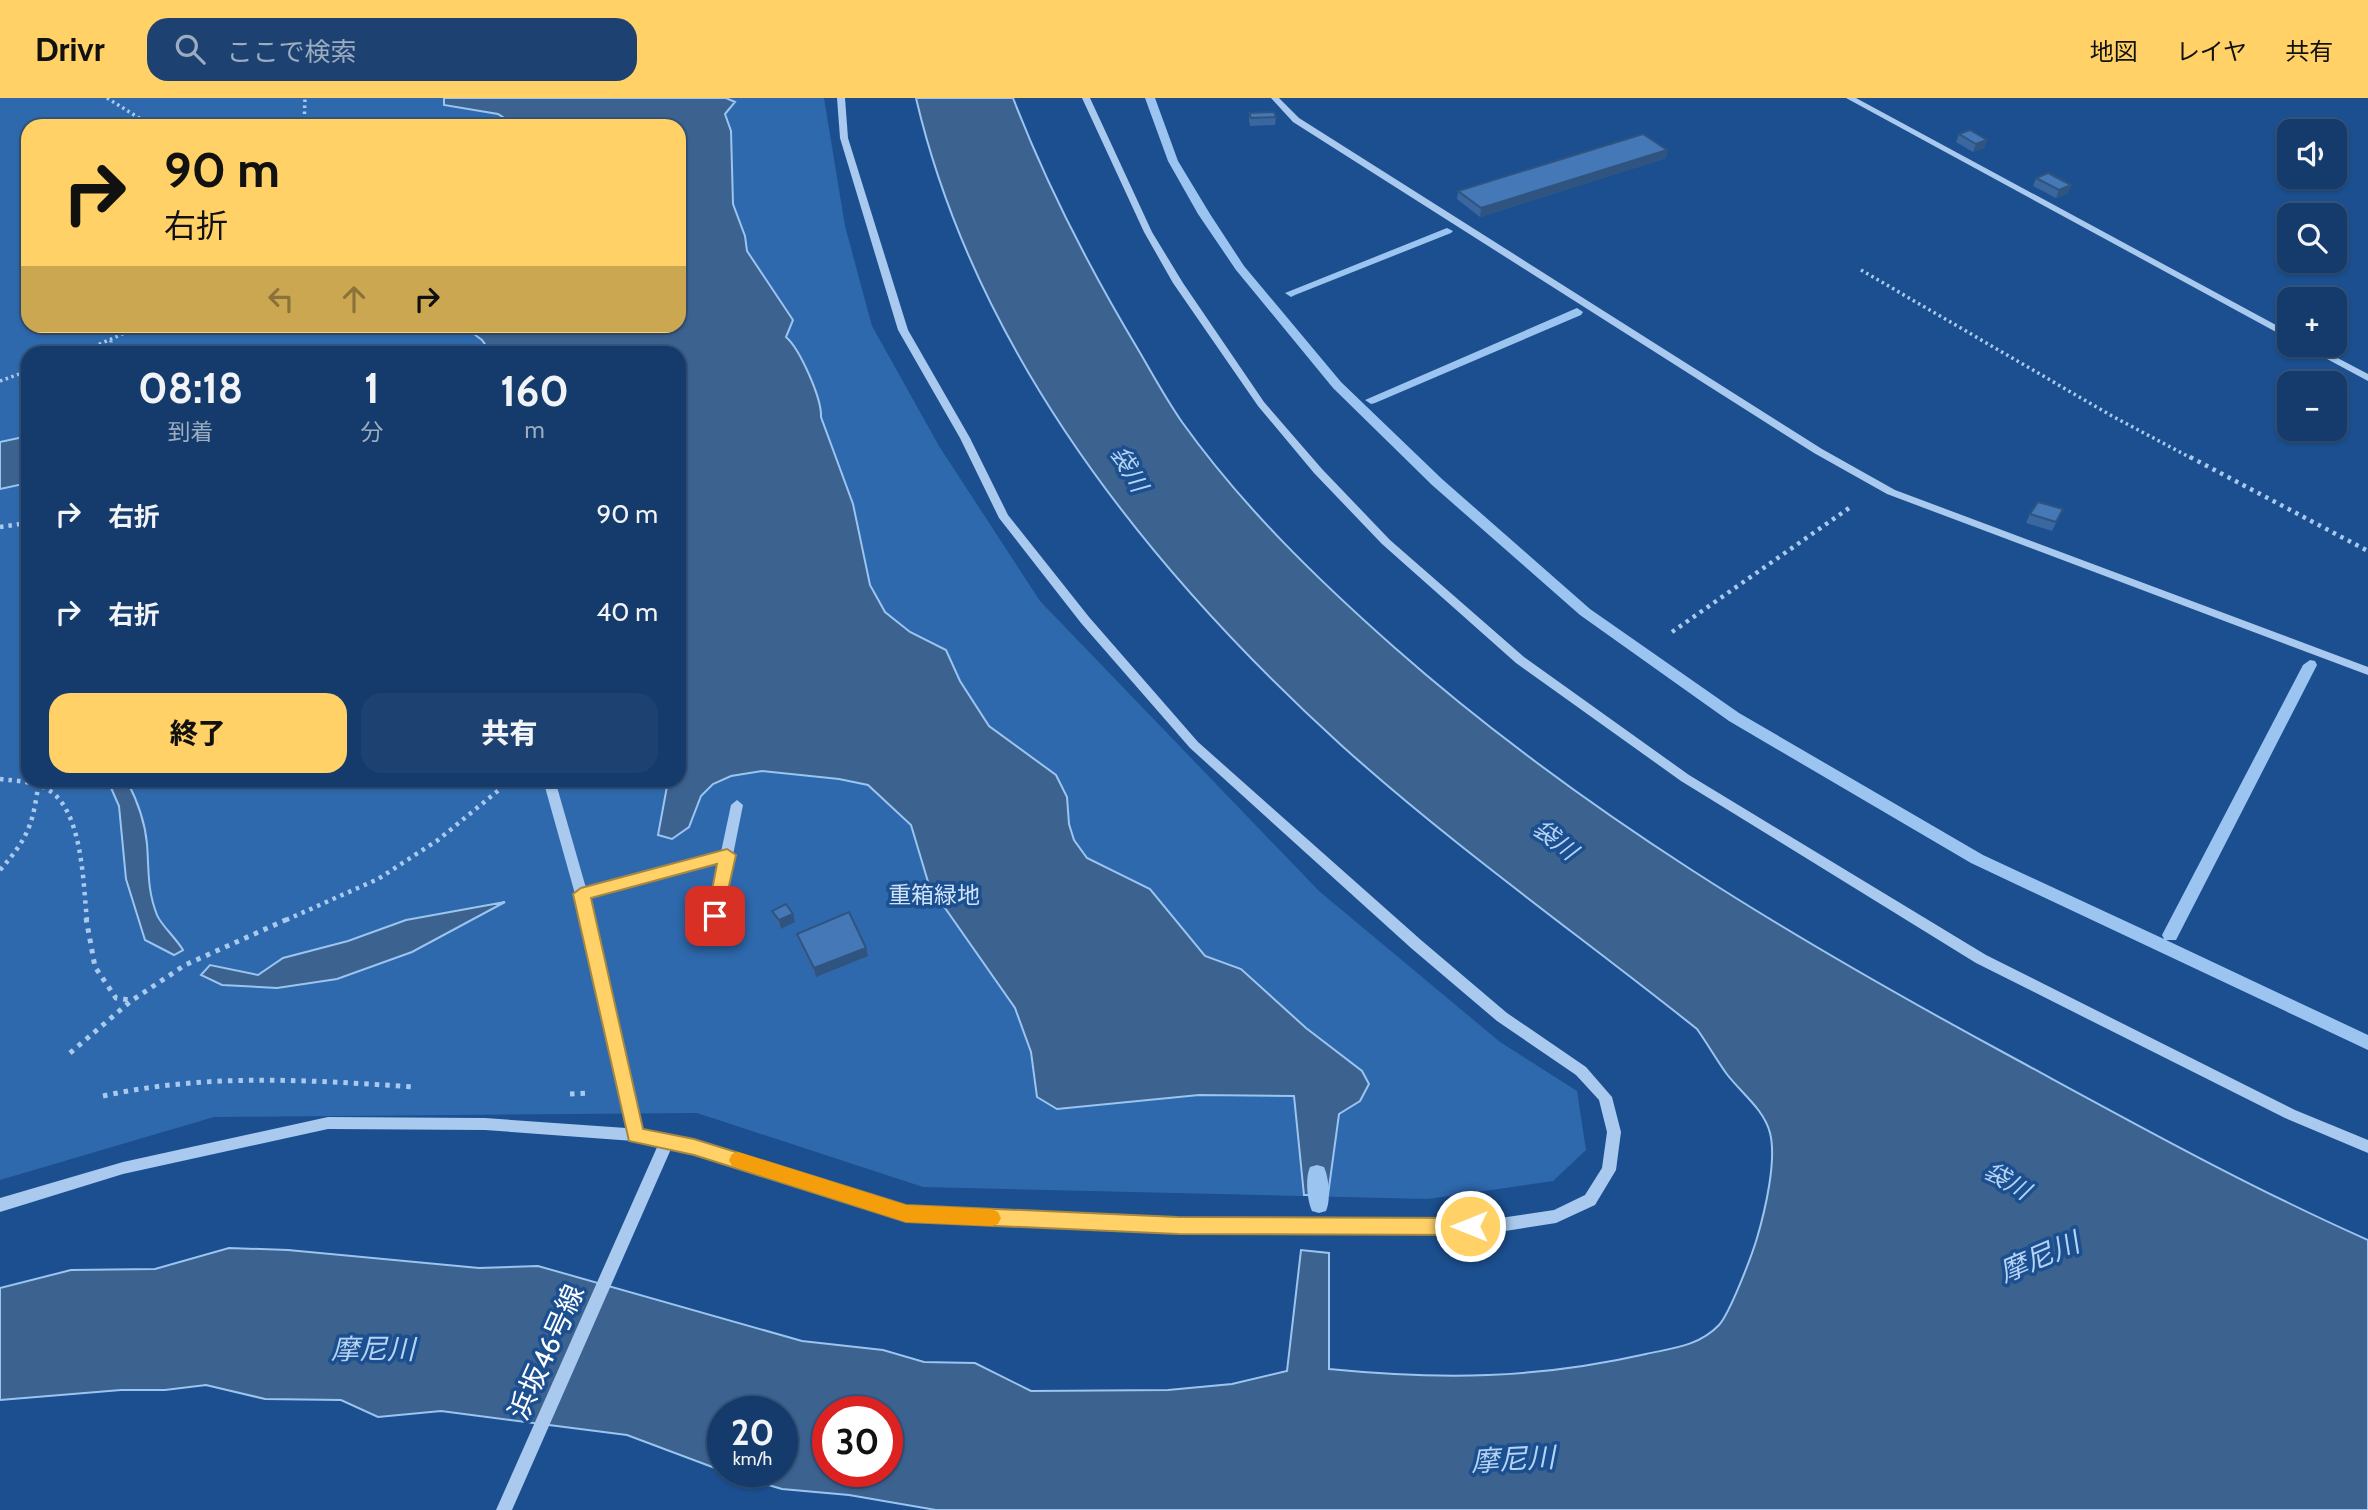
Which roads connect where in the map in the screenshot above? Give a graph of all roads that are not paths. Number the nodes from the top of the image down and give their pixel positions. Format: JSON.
{"nodes":[{"id":1,"x":841,"y":98,"type":"edge"},
{"id":2,"x":1086,"y":98,"type":"edge"},
{"id":3,"x":1275,"y":98,"type":"edge"},
{"id":4,"x":1850,"y":98,"type":"edge"},
{"id":5,"x":2277,"y":329,"type":"edge"},
{"id":6,"x":2329,"y":357,"type":"edge"},
{"id":7,"x":2368,"y":378,"type":"edge"},
{"id":8,"x":2368,"y":671,"type":"edge"},
{"id":9,"x":551,"y":787,"type":"edge"},
{"id":10,"x":737,"y":805,"type":"dead end"},
{"id":11,"x":727,"y":855,"type":"junction"},
{"id":12,"x":581,"y":894,"type":"junction"},
{"id":13,"x":715,"y":916,"type":"dead end"},
{"id":14,"x":635,"y":1136,"type":"junction"},
{"id":15,"x":668,"y":1140,"type":"junction"},
{"id":16,"x":2368,"y":1147,"type":"edge"},
{"id":17,"x":0,"y":1205,"type":"edge"},
{"id":18,"x":636,"y":1215,"type":"joint"},
{"id":19,"x":504,"y":1510,"type":"edge"}],
"edges":[{"from":1,"to":15,"type":"street"},
{"from":2,"to":16,"type":"street"},
{"from":3,"to":8,"type":"street"},
{"from":4,"to":5,"type":"street"},
{"from":6,"to":7,"type":"street"},
{"from":9,"to":12,"type":"street"},
{"from":10,"to":11,"type":"street"},
{"from":11,"to":12,"type":"street"},
{"from":11,"to":13,"type":"street"},
{"from":12,"to":14,"type":"street"},
{"from":14,"to":15,"type":"street"},
{"from":14,"to":17,"type":"street"},
{"from":15,"to":18,"type":"street"},
{"from":18,"to":19,"type":"street","name":"浜坂46号線"}]}
